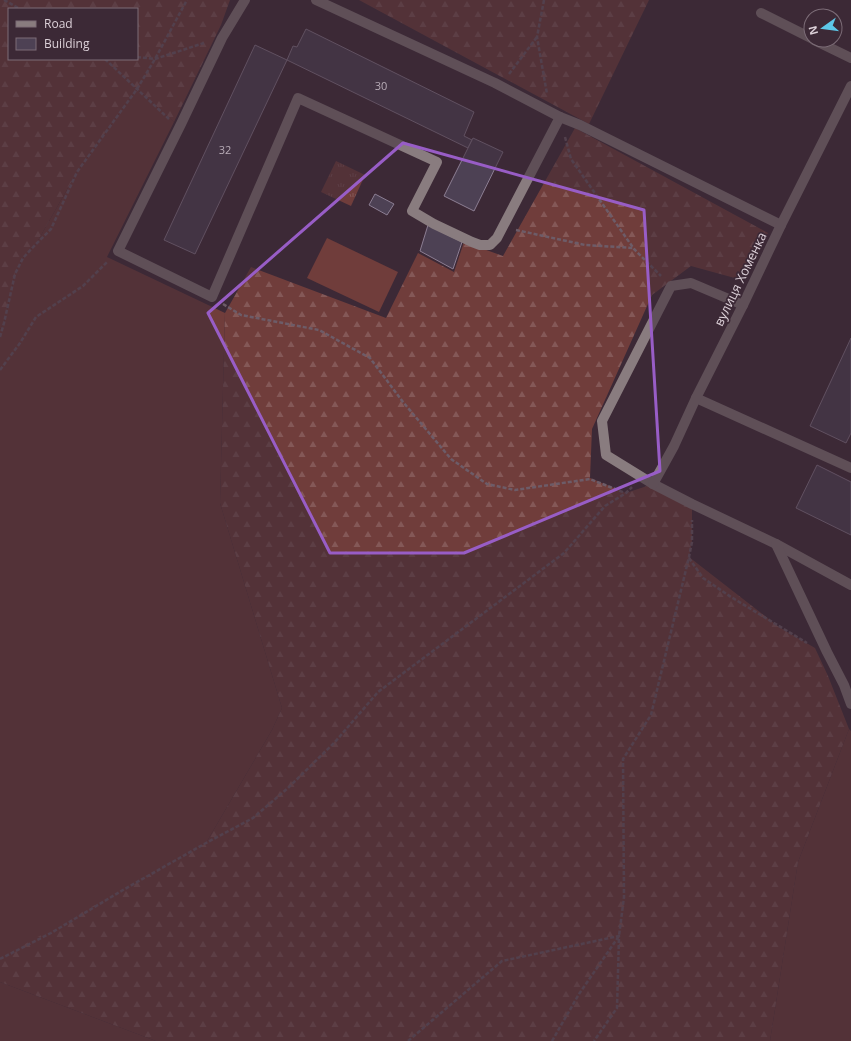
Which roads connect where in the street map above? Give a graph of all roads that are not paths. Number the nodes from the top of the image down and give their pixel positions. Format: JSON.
{"nodes":[{"id":1,"x":245,"y":0,"type":"edge"},
{"id":2,"x":316,"y":0,"type":"edge"},
{"id":3,"x":761,"y":13,"type":"dead end"},
{"id":4,"x":803,"y":34,"type":"edge"},
{"id":5,"x":830,"y":48,"type":"edge"},
{"id":6,"x":851,"y":58,"type":"edge"},
{"id":7,"x":851,"y":86,"type":"edge"},
{"id":8,"x":560,"y":117,"type":"junction"},
{"id":9,"x":781,"y":225,"type":"junction"},
{"id":10,"x":743,"y":305,"type":"junction"},
{"id":11,"x":696,"y":398,"type":"junction"},
{"id":12,"x":851,"y":468,"type":"edge"},
{"id":13,"x":653,"y":484,"type":"junction"},
{"id":14,"x":776,"y":544,"type":"junction"},
{"id":15,"x":851,"y":585,"type":"edge"},
{"id":16,"x":848,"y":687,"type":"edge"},
{"id":17,"x":851,"y":704,"type":"edge"}],
"edges":[{"from":1,"to":8,"type":"street"},
{"from":2,"to":8,"type":"street"},
{"from":3,"to":4,"type":"street"},
{"from":5,"to":6,"type":"street"},
{"from":7,"to":9,"type":"street","name":"вулиця Хоменка"},
{"from":8,"to":9,"type":"street"},
{"from":9,"to":10,"type":"street","name":"вулиця Хоменка"},
{"from":10,"to":11,"type":"street","name":"вулиця Хоменка"},
{"from":10,"to":13,"type":"street"},
{"from":11,"to":12,"type":"street"},
{"from":11,"to":13,"type":"street","name":"вулиця Хоменка"},
{"from":13,"to":14,"type":"street"},
{"from":14,"to":15,"type":"street"},
{"from":14,"to":16,"type":"street"},
{"from":16,"to":17,"type":"street"}]}
